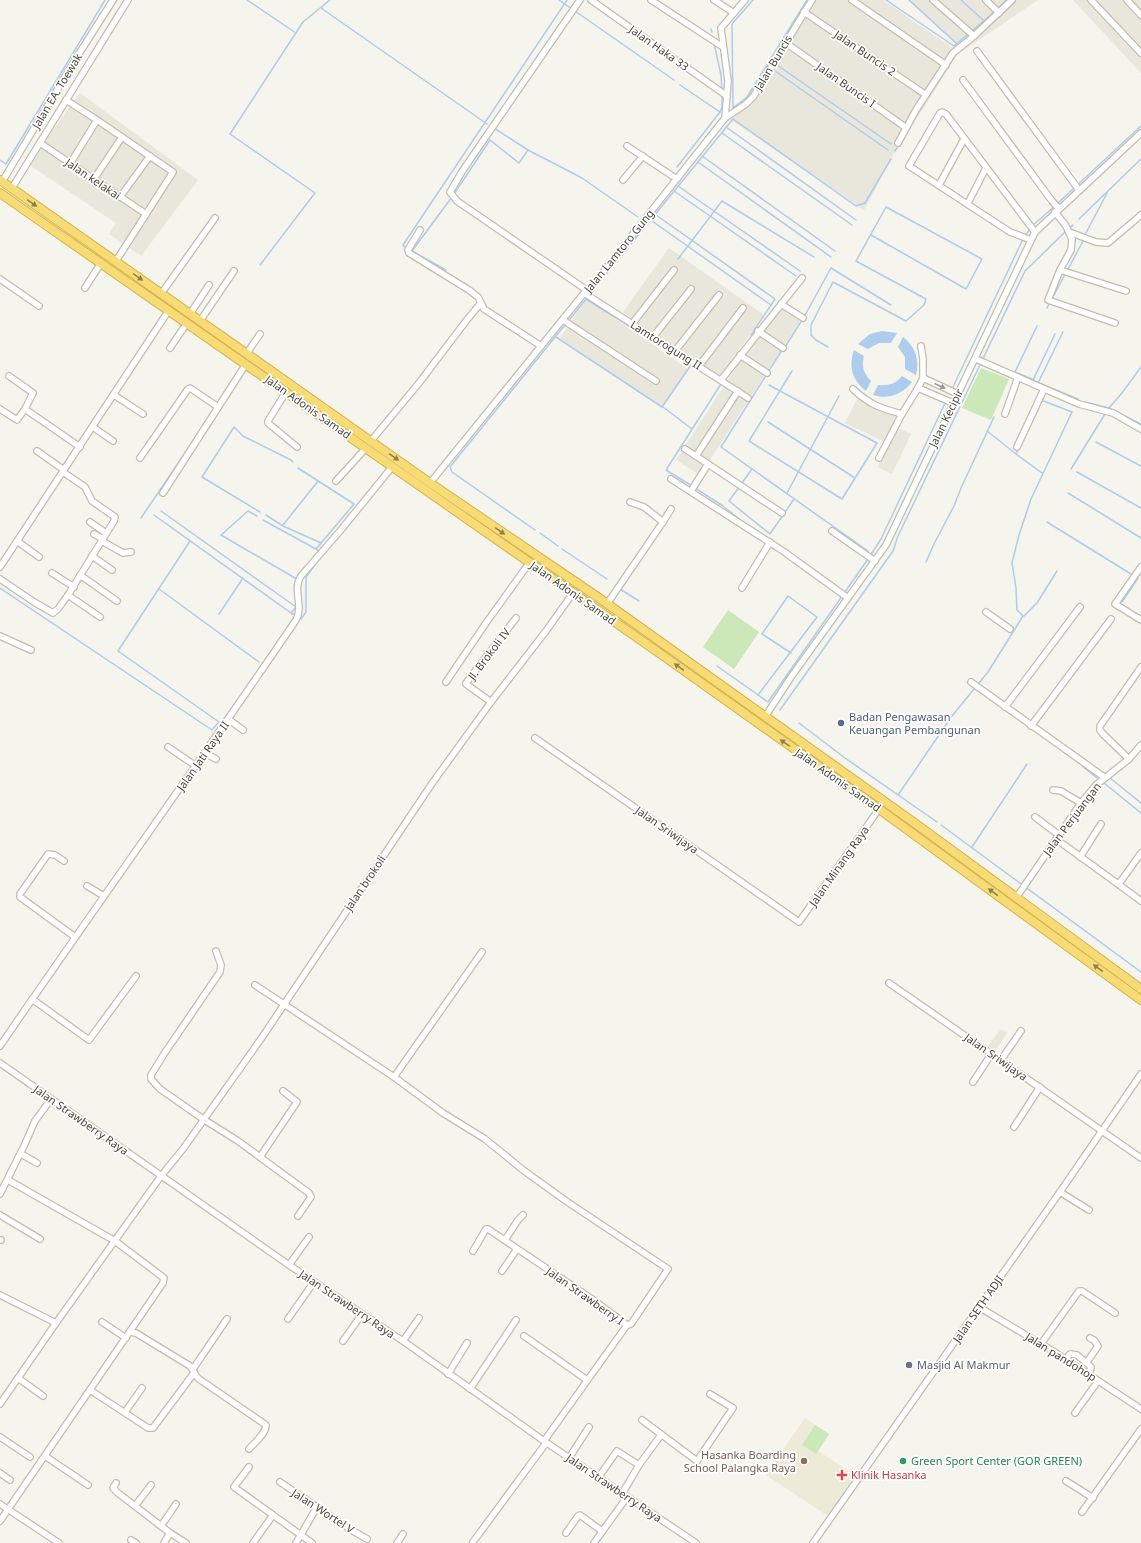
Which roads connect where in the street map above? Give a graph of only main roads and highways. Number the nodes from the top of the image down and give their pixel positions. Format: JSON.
{"nodes":[{"id":1,"x":1,"y":181,"type":"edge"},
{"id":2,"x":0,"y":193,"type":"edge"},
{"id":3,"x":670,"y":650,"type":"junction"},
{"id":4,"x":665,"y":657,"type":"junction"},
{"id":5,"x":931,"y":836,"type":"junction"},
{"id":6,"x":926,"y":843,"type":"junction"},
{"id":7,"x":1116,"y":976,"type":"junction"},
{"id":8,"x":1141,"y":989,"type":"edge"},
{"id":9,"x":1141,"y":1000,"type":"edge"}],
"edges":[{"from":1,"to":3,"type":"highway","one_way":true},
{"from":2,"to":4,"type":"highway","name":"Jalan Adonis Samad"},
{"from":3,"to":4,"type":"highway"},
{"from":3,"to":5,"type":"highway"},
{"from":6,"to":4,"type":"highway","name":"Jalan Adonis Samad","one_way":true},
{"from":5,"to":6,"type":"highway"},
{"from":5,"to":7,"type":"highway"},
{"from":7,"to":6,"type":"highway","name":"Jalan Adonis Samad","one_way":true},
{"from":7,"to":8,"type":"highway"},
{"from":7,"to":9,"type":"highway","name":"Jalan Adonis Samad"}]}
